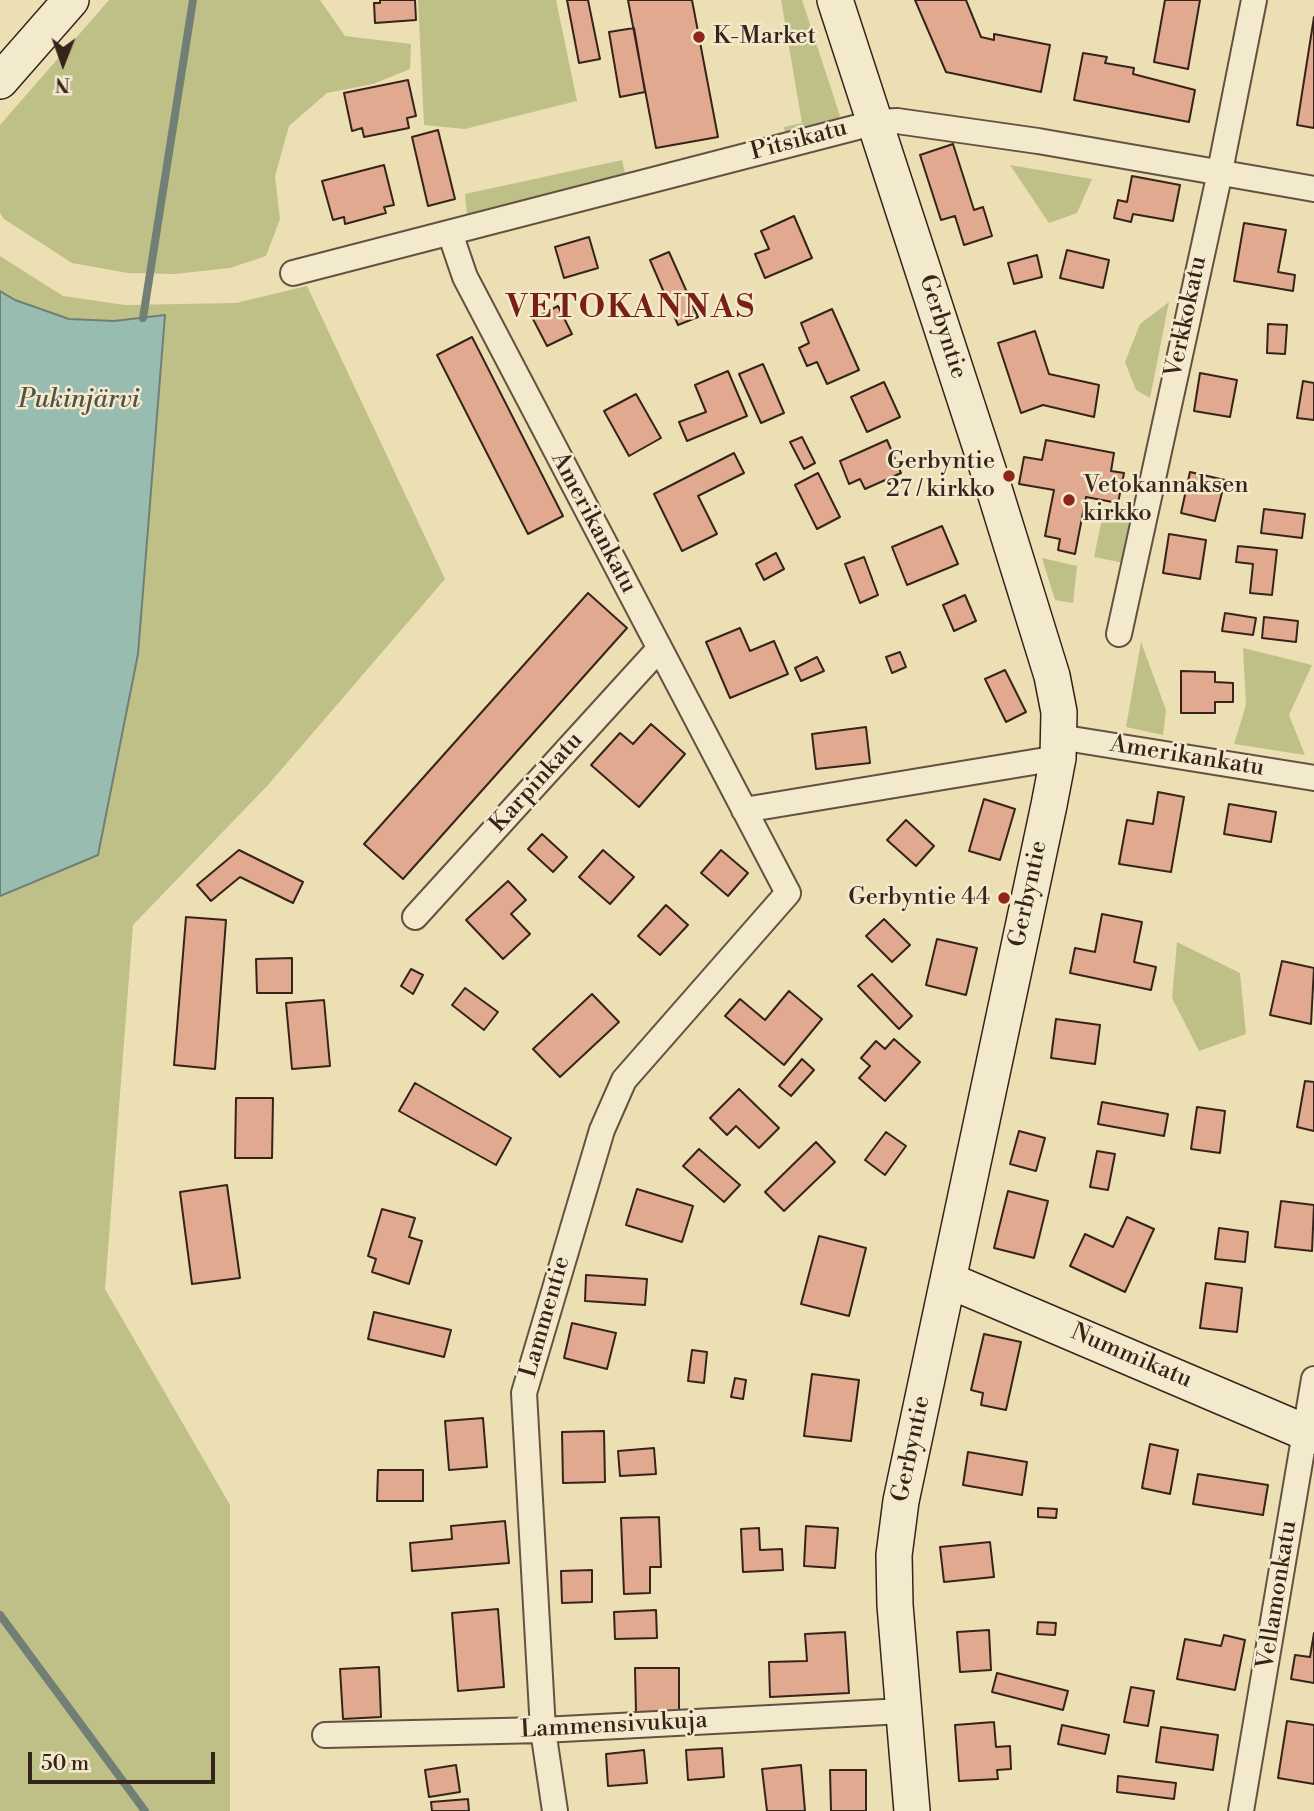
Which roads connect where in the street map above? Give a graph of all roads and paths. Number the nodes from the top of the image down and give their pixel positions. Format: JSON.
{"nodes":[{"id":1,"x":71,"y":0,"type":"edge"},
{"id":2,"x":835,"y":0,"type":"edge"},
{"id":3,"x":1254,"y":0,"type":"edge"},
{"id":4,"x":0,"y":81,"type":"edge"},
{"id":5,"x":877,"y":122,"type":"junction"},
{"id":6,"x":1220,"y":173,"type":"junction"},
{"id":7,"x":1314,"y":189,"type":"edge"},
{"id":8,"x":450,"y":233,"type":"junction"},
{"id":9,"x":293,"y":273,"type":"dead end"},
{"id":10,"x":1119,"y":634,"type":"dead end"},
{"id":11,"x":659,"y":649,"type":"junction"},
{"id":12,"x":1059,"y":747,"type":"junction"},
{"id":13,"x":1314,"y":778,"type":"edge"},
{"id":14,"x":744,"y":810,"type":"junction"},
{"id":15,"x":788,"y":893,"type":"joint"},
{"id":16,"x":415,"y":917,"type":"dead end"},
{"id":17,"x":948,"y":1280,"type":"junction"},
{"id":18,"x":1314,"y":1379,"type":"edge"},
{"id":19,"x":1310,"y":1434,"type":"edge"},
{"id":20,"x":903,"y":1711,"type":"junction"},
{"id":21,"x":543,"y":1730,"type":"junction"},
{"id":22,"x":326,"y":1735,"type":"dead end"},
{"id":23,"x":555,"y":1811,"type":"edge"},
{"id":24,"x":912,"y":1811,"type":"edge"},
{"id":25,"x":1241,"y":1811,"type":"edge"}],
"edges":[{"from":1,"to":4,"type":"main road"},
{"from":2,"to":5,"type":"main road","name":"Gerbyntie"},
{"from":3,"to":6,"type":"street","name":"Verkkokatu"},
{"from":5,"to":6,"type":"street","name":"Pitsikatu"},
{"from":5,"to":8,"type":"street","name":"Pitsikatu"},
{"from":5,"to":12,"type":"main road","name":"Gerbyntie"},
{"from":6,"to":7,"type":"street","name":"Pitsikatu"},
{"from":6,"to":10,"type":"street","name":"Verkkokatu"},
{"from":8,"to":9,"type":"street","name":"Pitsikatu"},
{"from":8,"to":11,"type":"street","name":"Amerikankatu"},
{"from":11,"to":14,"type":"street","name":"Amerikankatu"},
{"from":11,"to":16,"type":"street","name":"Karpinkatu"},
{"from":12,"to":13,"type":"street","name":"Amerikankatu"},
{"from":12,"to":14,"type":"street","name":"Amerikankatu"},
{"from":12,"to":17,"type":"main road","name":"Gerbyntie"},
{"from":14,"to":15,"type":"street","name":"Amerikankatu"},
{"from":15,"to":21,"type":"street","name":"Lammentie"},
{"from":17,"to":19,"type":"main road","name":"Nummikatu"},
{"from":17,"to":20,"type":"main road","name":"Gerbyntie"},
{"from":18,"to":19,"type":"street","name":"Vellamonkatu"},
{"from":19,"to":25,"type":"street","name":"Vellamonkatu"},
{"from":20,"to":21,"type":"street","name":"Lammensivukuja"},
{"from":20,"to":24,"type":"main road","name":"Gerbyntie"},
{"from":21,"to":22,"type":"street","name":"Lammensivukuja"},
{"from":21,"to":23,"type":"street","name":"Lammentie"}]}
